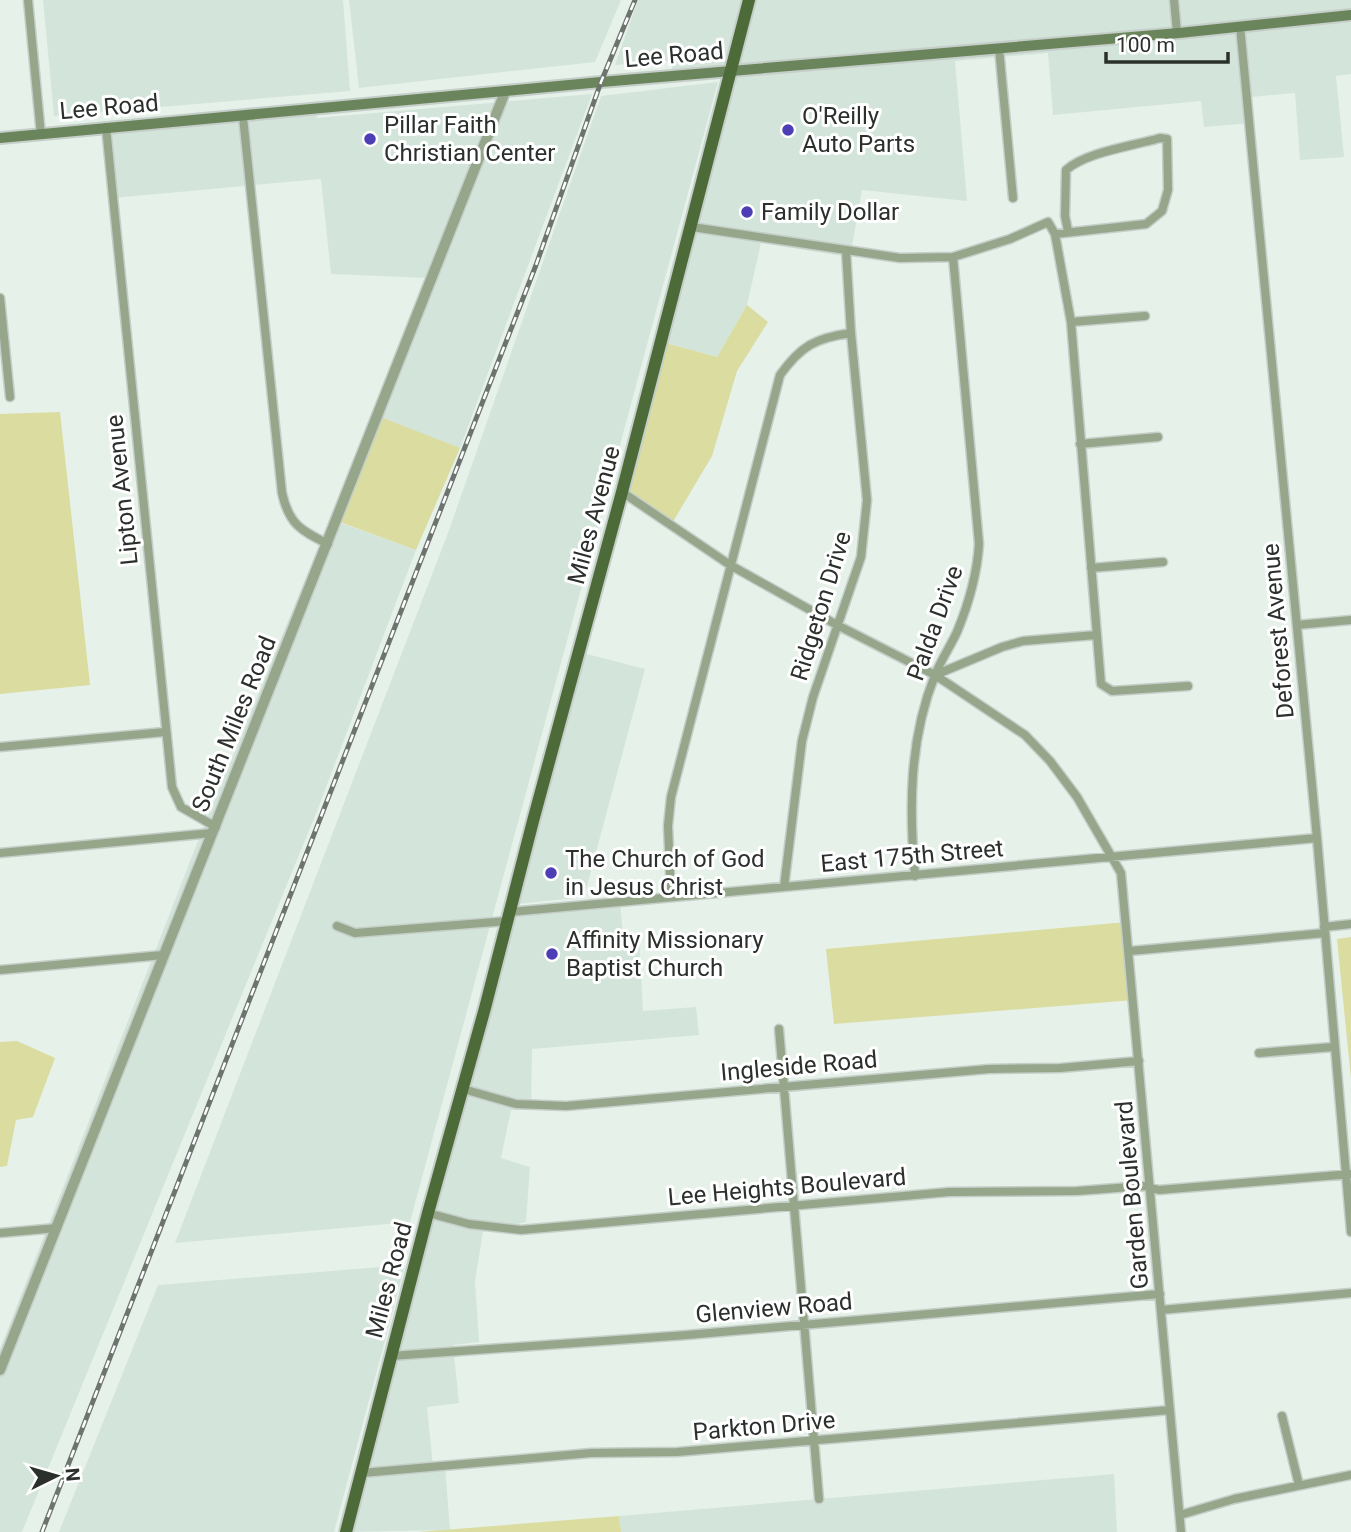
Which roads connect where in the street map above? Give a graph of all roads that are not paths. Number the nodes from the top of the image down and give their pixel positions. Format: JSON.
{"nodes":[{"id":1,"x":29,"y":0,"type":"edge"},
{"id":2,"x":749,"y":0,"type":"edge"},
{"id":3,"x":1174,"y":0,"type":"edge"},
{"id":4,"x":1351,"y":15,"type":"edge"},
{"id":5,"x":1240,"y":26,"type":"junction"},
{"id":6,"x":1177,"y":33,"type":"junction"},
{"id":7,"x":999,"y":48,"type":"junction"},
{"id":8,"x":731,"y":72,"type":"junction"},
{"id":9,"x":505,"y":92,"type":"junction"},
{"id":10,"x":243,"y":117,"type":"junction"},
{"id":11,"x":106,"y":127,"type":"junction"},
{"id":12,"x":41,"y":135,"type":"junction"},
{"id":13,"x":0,"y":138,"type":"edge"},
{"id":14,"x":1013,"y":198,"type":"dead end"},
{"id":15,"x":692,"y":227,"type":"junction"},
{"id":16,"x":1068,"y":231,"type":"junction"},
{"id":17,"x":1055,"y":234,"type":"junction"},
{"id":18,"x":846,"y":251,"type":"junction"},
{"id":19,"x":953,"y":257,"type":"junction"},
{"id":20,"x":0,"y":298,"type":"edge"},
{"id":21,"x":1145,"y":316,"type":"dead end"},
{"id":22,"x":1070,"y":322,"type":"junction"},
{"id":23,"x":850,"y":333,"type":"junction"},
{"id":24,"x":10,"y":397,"type":"dead end"},
{"id":25,"x":1158,"y":438,"type":"dead end"},
{"id":26,"x":1080,"y":444,"type":"junction"},
{"id":27,"x":622,"y":492,"type":"junction"},
{"id":28,"x":328,"y":544,"type":"junction"},
{"id":29,"x":1163,"y":562,"type":"dead end"},
{"id":30,"x":730,"y":565,"type":"junction"},
{"id":31,"x":1091,"y":568,"type":"junction"},
{"id":32,"x":1351,"y":620,"type":"edge"},
{"id":33,"x":837,"y":625,"type":"junction"},
{"id":34,"x":1297,"y":625,"type":"junction"},
{"id":35,"x":1096,"y":635,"type":"junction"},
{"id":36,"x":935,"y":676,"type":"junction"},
{"id":37,"x":1188,"y":685,"type":"dead end"},
{"id":38,"x":165,"y":732,"type":"junction"},
{"id":39,"x":0,"y":747,"type":"edge"},
{"id":40,"x":214,"y":830,"type":"junction"},
{"id":41,"x":1317,"y":838,"type":"junction"},
{"id":42,"x":0,"y":853,"type":"edge"},
{"id":43,"x":1112,"y":857,"type":"junction"},
{"id":44,"x":915,"y":876,"type":"junction"},
{"id":45,"x":784,"y":887,"type":"junction"},
{"id":46,"x":671,"y":897,"type":"junction"},
{"id":47,"x":509,"y":917,"type":"junction"},
{"id":48,"x":1351,"y":924,"type":"edge"},
{"id":49,"x":337,"y":926,"type":"dead end"},
{"id":50,"x":1325,"y":930,"type":"junction"},
{"id":51,"x":1130,"y":951,"type":"junction"},
{"id":52,"x":163,"y":955,"type":"junction"},
{"id":53,"x":0,"y":970,"type":"edge"},
{"id":54,"x":779,"y":1029,"type":"dead end"},
{"id":55,"x":476,"y":1041,"type":"joint"},
{"id":56,"x":1333,"y":1047,"type":"junction"},
{"id":57,"x":1259,"y":1053,"type":"dead end"},
{"id":58,"x":1139,"y":1061,"type":"junction"},
{"id":59,"x":784,"y":1086,"type":"junction"},
{"id":60,"x":463,"y":1089,"type":"junction"},
{"id":61,"x":1349,"y":1174,"type":"edge"},
{"id":62,"x":1151,"y":1188,"type":"junction"},
{"id":63,"x":793,"y":1206,"type":"junction"},
{"id":64,"x":428,"y":1213,"type":"junction"},
{"id":65,"x":57,"y":1228,"type":"junction"},
{"id":66,"x":1351,"y":1232,"type":"edge"},
{"id":67,"x":0,"y":1233,"type":"edge"},
{"id":68,"x":1351,"y":1293,"type":"edge"},
{"id":69,"x":1160,"y":1294,"type":"junction"},
{"id":70,"x":1161,"y":1310,"type":"junction"},
{"id":71,"x":804,"y":1325,"type":"junction"},
{"id":72,"x":391,"y":1356,"type":"junction"},
{"id":73,"x":1,"y":1366,"type":"edge"},
{"id":74,"x":1170,"y":1410,"type":"junction"},
{"id":75,"x":1282,"y":1416,"type":"dead end"},
{"id":76,"x":814,"y":1441,"type":"junction"},
{"id":77,"x":362,"y":1473,"type":"junction"},
{"id":78,"x":1351,"y":1475,"type":"edge"},
{"id":79,"x":1299,"y":1485,"type":"junction"},
{"id":80,"x":819,"y":1499,"type":"dead end"},
{"id":81,"x":1180,"y":1515,"type":"junction"},
{"id":82,"x":346,"y":1532,"type":"edge"},
{"id":83,"x":1181,"y":1532,"type":"edge"}],
"edges":[{"from":1,"to":12,"type":"street"},
{"from":2,"to":8,"type":"main road","name":"Miles Avenue"},
{"from":3,"to":6,"type":"street"},
{"from":4,"to":5,"type":"main road","name":"Lee Road"},
{"from":5,"to":6,"type":"main road","name":"Lee Road"},
{"from":5,"to":34,"type":"street","name":"Deforest Avenue"},
{"from":6,"to":7,"type":"main road","name":"Lee Road"},
{"from":7,"to":8,"type":"main road","name":"Lee Road"},
{"from":7,"to":14,"type":"street"},
{"from":8,"to":9,"type":"main road","name":"Lee Road"},
{"from":8,"to":15,"type":"main road","name":"Miles Avenue"},
{"from":9,"to":10,"type":"main road","name":"Lee Road"},
{"from":9,"to":28,"type":"street","name":"South Miles Road"},
{"from":10,"to":11,"type":"main road","name":"Lee Road"},
{"from":10,"to":28,"type":"street"},
{"from":11,"to":12,"type":"main road","name":"Lee Road"},
{"from":11,"to":38,"type":"street","name":"Lipton Avenue"},
{"from":12,"to":13,"type":"main road","name":"Lee Road"},
{"from":15,"to":18,"type":"street"},
{"from":15,"to":27,"type":"main road","name":"Miles Avenue"},
{"from":16,"to":16,"type":"street"},
{"from":16,"to":17,"type":"street"},
{"from":17,"to":19,"type":"street"},
{"from":17,"to":22,"type":"street"},
{"from":18,"to":19,"type":"street"},
{"from":18,"to":23,"type":"street","name":"Ridgeton Drive"},
{"from":19,"to":36,"type":"street","name":"Palda Drive"},
{"from":20,"to":24,"type":"street"},
{"from":21,"to":22,"type":"street"},
{"from":22,"to":26,"type":"street"},
{"from":23,"to":30,"type":"street"},
{"from":23,"to":33,"type":"street","name":"Ridgeton Drive"},
{"from":25,"to":26,"type":"street"},
{"from":26,"to":31,"type":"street"},
{"from":27,"to":30,"type":"street","name":"Garden Boulevard"},
{"from":27,"to":47,"type":"main road","name":"Miles Avenue"},
{"from":28,"to":40,"type":"street","name":"South Miles Road"},
{"from":29,"to":31,"type":"street"},
{"from":30,"to":33,"type":"street","name":"Garden Boulevard"},
{"from":30,"to":46,"type":"street"},
{"from":31,"to":35,"type":"street"},
{"from":32,"to":34,"type":"street"},
{"from":33,"to":36,"type":"street","name":"Garden Boulevard"},
{"from":33,"to":45,"type":"street","name":"Ridgeton Drive"},
{"from":34,"to":41,"type":"street","name":"Deforest Avenue"},
{"from":35,"to":36,"type":"street"},
{"from":35,"to":37,"type":"street"},
{"from":36,"to":43,"type":"street","name":"Garden Boulevard"},
{"from":36,"to":44,"type":"street","name":"Palda Drive"},
{"from":38,"to":39,"type":"street"},
{"from":38,"to":40,"type":"street","name":"Lipton Avenue"},
{"from":40,"to":42,"type":"street"},
{"from":40,"to":52,"type":"street","name":"South Miles Road"},
{"from":41,"to":43,"type":"street","name":"East 175th Street"},
{"from":41,"to":50,"type":"street","name":"Deforest Avenue"},
{"from":43,"to":44,"type":"street","name":"East 175th Street"},
{"from":43,"to":51,"type":"street","name":"Garden Boulevard"},
{"from":44,"to":45,"type":"street","name":"East 175th Street"},
{"from":45,"to":46,"type":"street","name":"East 175th Street"},
{"from":46,"to":47,"type":"street","name":"East 175th Street"},
{"from":47,"to":49,"type":"street","name":"East 175th Street"},
{"from":47,"to":55,"type":"main road","name":"Miles Avenue"},
{"from":48,"to":50,"type":"street"},
{"from":50,"to":51,"type":"street"},
{"from":50,"to":56,"type":"street","name":"Deforest Avenue"},
{"from":51,"to":58,"type":"street","name":"Garden Boulevard"},
{"from":52,"to":53,"type":"street"},
{"from":52,"to":65,"type":"street","name":"South Miles Road"},
{"from":54,"to":59,"type":"street"},
{"from":55,"to":60,"type":"main road","name":"Miles Road"},
{"from":56,"to":57,"type":"street"},
{"from":56,"to":61,"type":"street","name":"Deforest Avenue"},
{"from":58,"to":59,"type":"street","name":"Ingleside Road"},
{"from":58,"to":62,"type":"street","name":"Garden Boulevard"},
{"from":59,"to":60,"type":"street","name":"Ingleside Road"},
{"from":59,"to":63,"type":"street"},
{"from":60,"to":64,"type":"main road","name":"Miles Road"},
{"from":61,"to":62,"type":"street","name":"Lee Heights Boulevard"},
{"from":61,"to":66,"type":"street","name":"Deforest Avenue"},
{"from":62,"to":63,"type":"street","name":"Lee Heights Boulevard"},
{"from":62,"to":69,"type":"street","name":"Garden Boulevard"},
{"from":63,"to":64,"type":"street","name":"Lee Heights Boulevard"},
{"from":63,"to":71,"type":"street"},
{"from":64,"to":72,"type":"main road","name":"Miles Road"},
{"from":65,"to":67,"type":"street"},
{"from":65,"to":73,"type":"street","name":"South Miles Road"},
{"from":68,"to":70,"type":"street"},
{"from":69,"to":70,"type":"street","name":"Garden Boulevard"},
{"from":69,"to":71,"type":"street","name":"Glenview Road"},
{"from":70,"to":74,"type":"street","name":"Garden Boulevard"},
{"from":71,"to":72,"type":"street","name":"Glenview Road"},
{"from":71,"to":76,"type":"street"},
{"from":72,"to":77,"type":"main road","name":"Miles Road"},
{"from":74,"to":76,"type":"street","name":"Parkton Drive"},
{"from":74,"to":81,"type":"street","name":"Garden Boulevard"},
{"from":75,"to":79,"type":"street"},
{"from":76,"to":77,"type":"street","name":"Parkton Drive"},
{"from":76,"to":80,"type":"street"},
{"from":77,"to":82,"type":"main road","name":"Miles Road"},
{"from":78,"to":79,"type":"street"},
{"from":79,"to":81,"type":"street"},
{"from":81,"to":83,"type":"street","name":"Garden Boulevard"}]}
